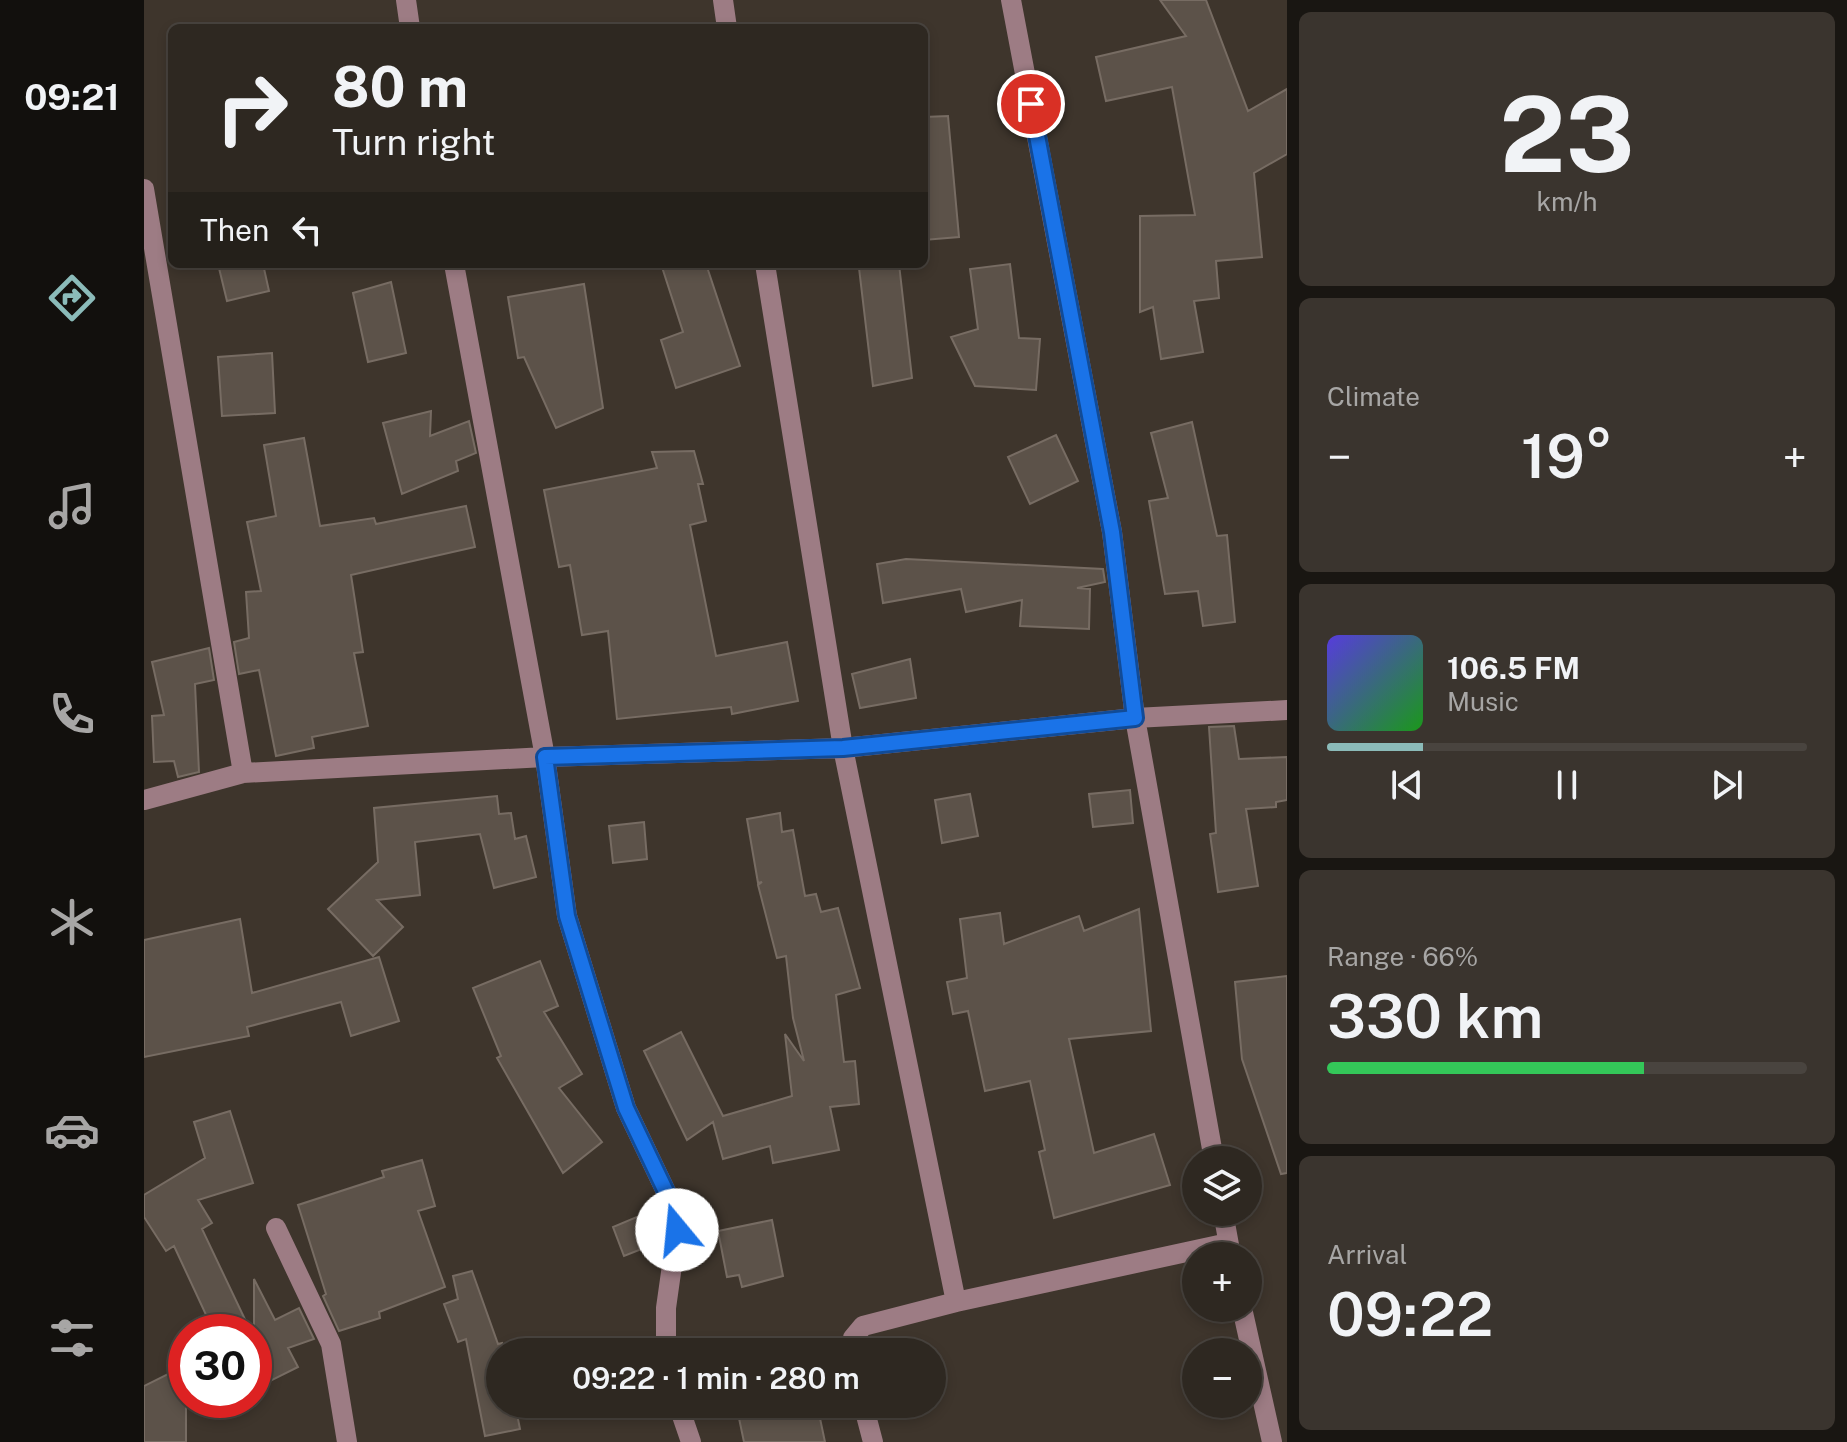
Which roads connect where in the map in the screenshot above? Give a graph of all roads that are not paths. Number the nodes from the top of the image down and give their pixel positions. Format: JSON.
{"nodes":[{"id":1,"x":406,"y":0,"type":"edge"},
{"id":2,"x":723,"y":0,"type":"edge"},
{"id":3,"x":1011,"y":0,"type":"edge"},
{"id":4,"x":409,"y":24,"type":"edge"},
{"id":5,"x":726,"y":24,"type":"edge"},
{"id":6,"x":144,"y":189,"type":"edge"},
{"id":7,"x":455,"y":268,"type":"edge"},
{"id":8,"x":766,"y":268,"type":"edge"},
{"id":9,"x":151,"y":283,"type":"edge"},
{"id":10,"x":1287,"y":710,"type":"edge"},
{"id":11,"x":1135,"y":718,"type":"junction"},
{"id":12,"x":843,"y":748,"type":"junction"},
{"id":13,"x":545,"y":757,"type":"junction"},
{"id":14,"x":243,"y":773,"type":"junction"},
{"id":15,"x":144,"y":800,"type":"edge"},
{"id":16,"x":1211,"y":1146,"type":"edge"},
{"id":17,"x":276,"y":1228,"type":"dead end"},
{"id":18,"x":1182,"y":1259,"type":"edge"},
{"id":19,"x":956,"y":1302,"type":"junction"},
{"id":20,"x":1245,"y":1322,"type":"edge"},
{"id":21,"x":666,"y":1338,"type":"edge"},
{"id":22,"x":853,"y":1338,"type":"edge"},
{"id":23,"x":683,"y":1418,"type":"edge"},
{"id":24,"x":867,"y":1418,"type":"edge"},
{"id":25,"x":347,"y":1442,"type":"edge"},
{"id":26,"x":691,"y":1442,"type":"edge"},
{"id":27,"x":873,"y":1442,"type":"edge"},
{"id":28,"x":1272,"y":1442,"type":"edge"}],
"edges":[{"from":1,"to":4,"type":"street"},
{"from":2,"to":5,"type":"street"},
{"from":3,"to":11,"type":"street"},
{"from":6,"to":9,"type":"street"},
{"from":7,"to":13,"type":"street"},
{"from":8,"to":12,"type":"street"},
{"from":9,"to":14,"type":"street"},
{"from":10,"to":11,"type":"street"},
{"from":11,"to":12,"type":"street"},
{"from":11,"to":16,"type":"street"},
{"from":12,"to":13,"type":"street"},
{"from":12,"to":19,"type":"street"},
{"from":13,"to":14,"type":"street"},
{"from":13,"to":21,"type":"street"},
{"from":14,"to":15,"type":"street"},
{"from":17,"to":25,"type":"street"},
{"from":18,"to":19,"type":"street"},
{"from":19,"to":22,"type":"street"},
{"from":20,"to":28,"type":"street"},
{"from":23,"to":26,"type":"street"},
{"from":24,"to":27,"type":"street"}]}
